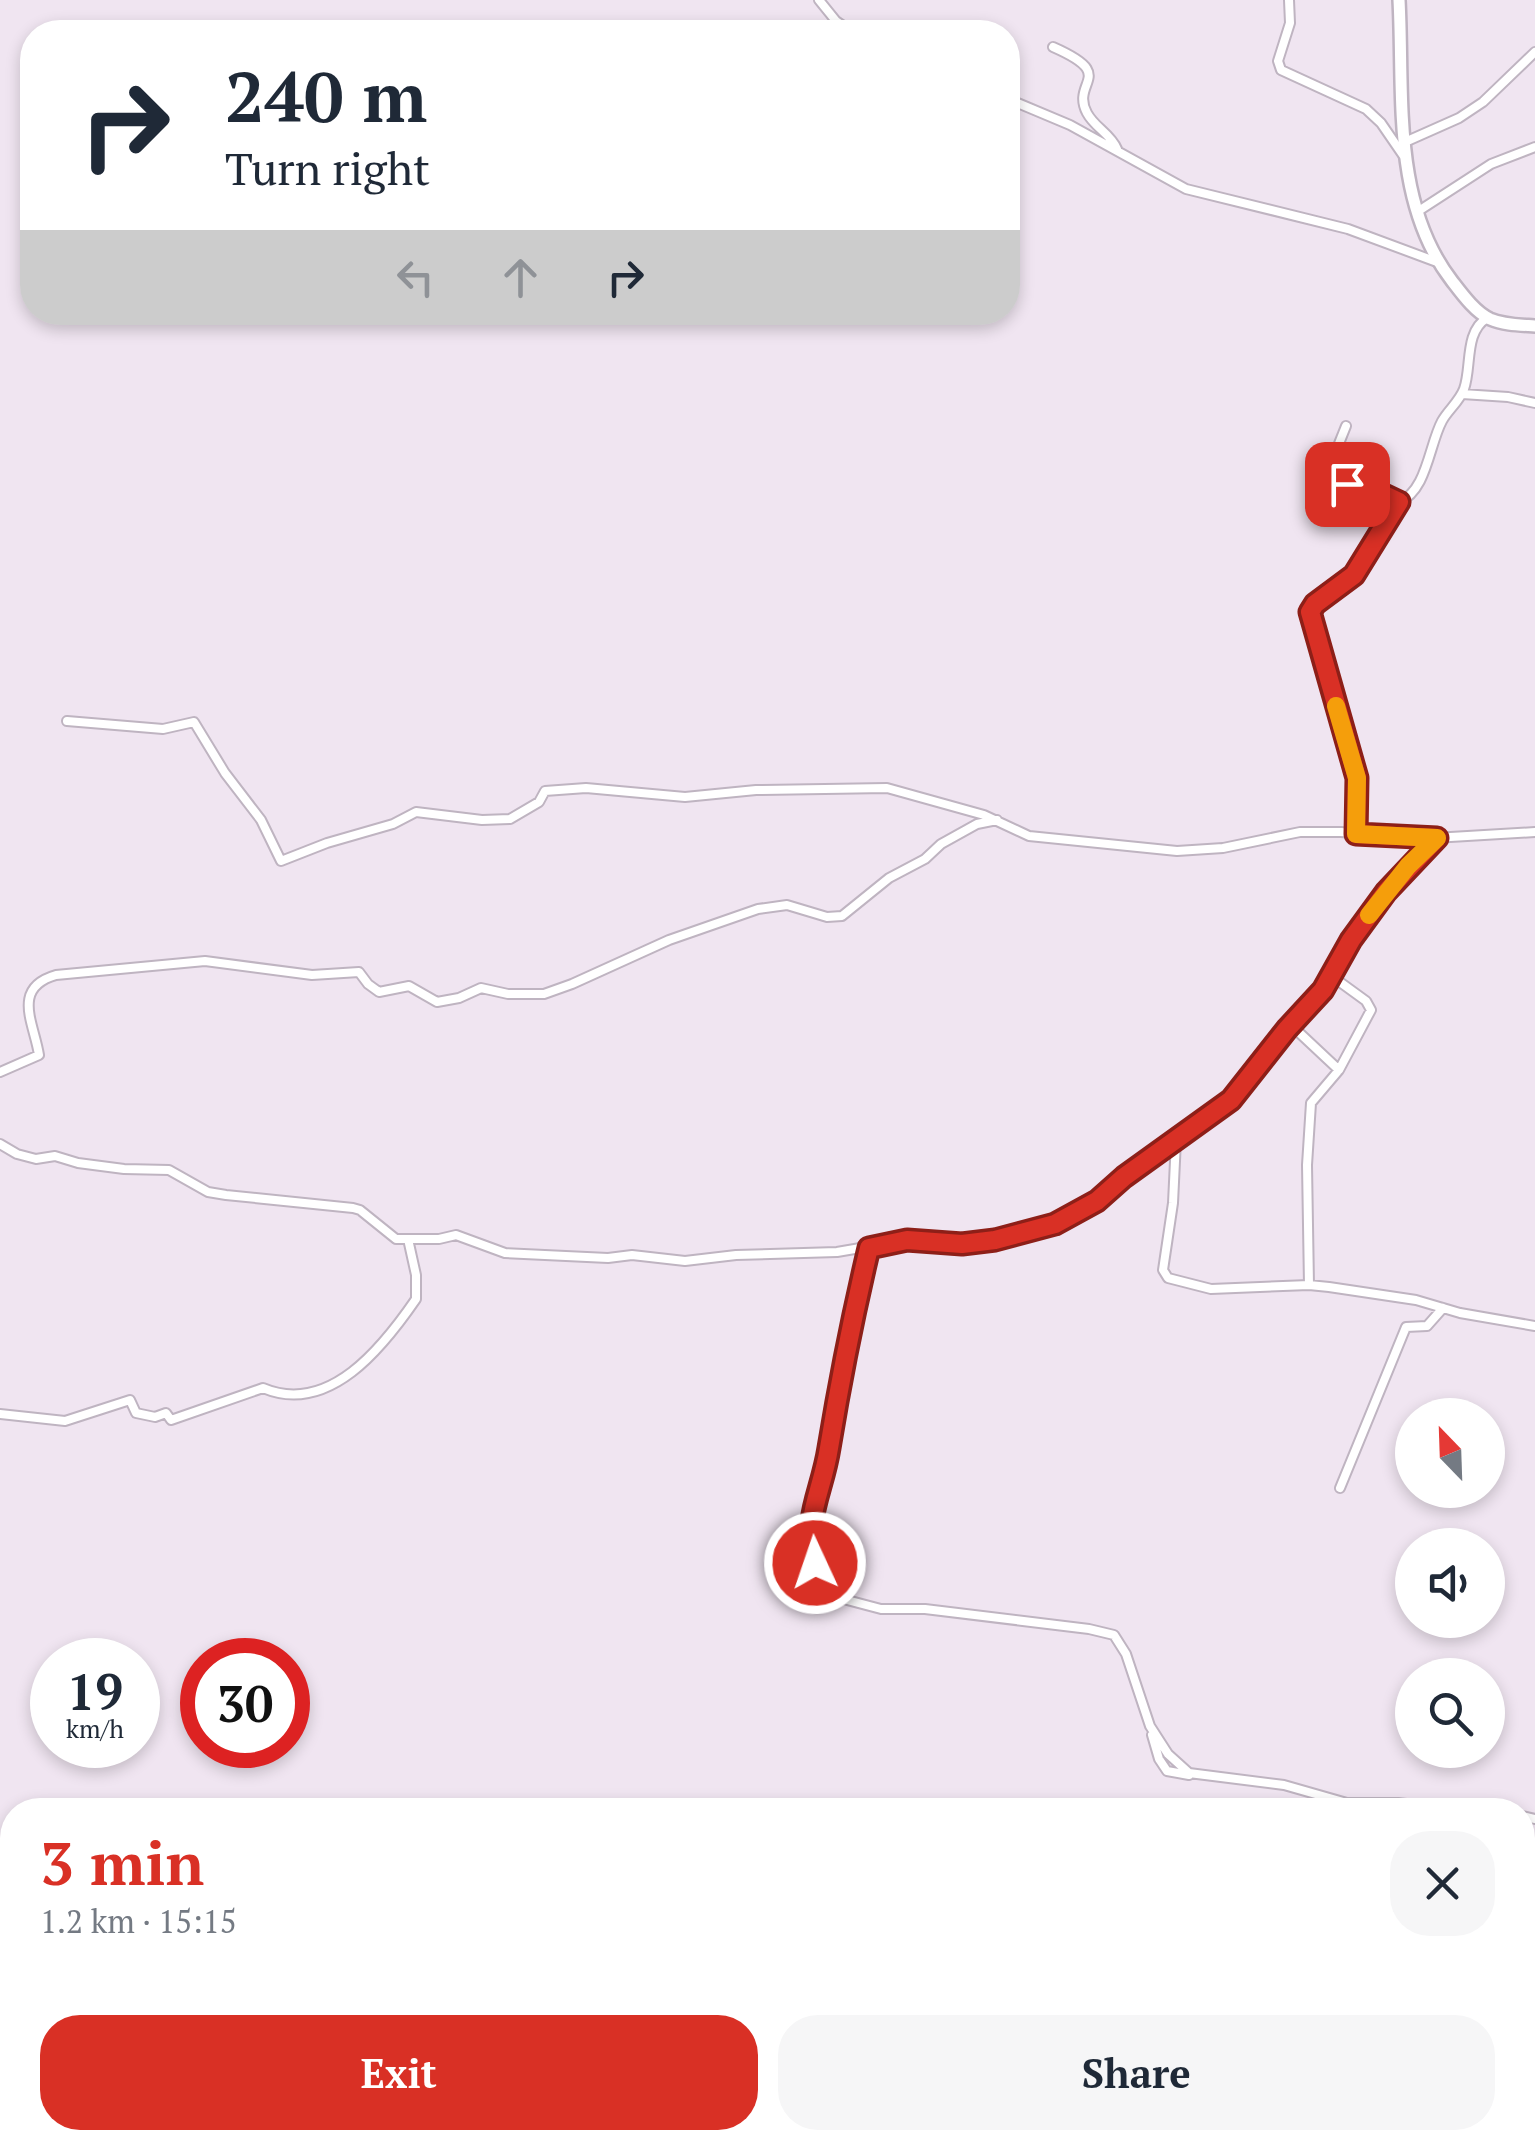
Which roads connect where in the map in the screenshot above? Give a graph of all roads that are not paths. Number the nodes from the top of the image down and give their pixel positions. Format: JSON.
{"nodes":[{"id":1,"x":820,"y":0,"type":"edge"},
{"id":2,"x":1289,"y":0,"type":"edge"},
{"id":3,"x":1399,"y":0,"type":"edge"},
{"id":4,"x":835,"y":20,"type":"edge"},
{"id":5,"x":1053,"y":48,"type":"dead end"},
{"id":6,"x":1535,"y":52,"type":"edge"},
{"id":7,"x":1020,"y":105,"type":"edge"},
{"id":8,"x":1405,"y":142,"type":"junction"},
{"id":9,"x":1535,"y":147,"type":"edge"},
{"id":10,"x":1117,"y":149,"type":"junction"},
{"id":11,"x":1406,"y":159,"type":"junction"},
{"id":12,"x":1417,"y":212,"type":"junction"},
{"id":13,"x":1438,"y":262,"type":"junction"},
{"id":14,"x":1487,"y":318,"type":"junction"},
{"id":15,"x":1535,"y":326,"type":"edge"},
{"id":16,"x":1462,"y":394,"type":"junction"},
{"id":17,"x":1535,"y":404,"type":"edge"},
{"id":18,"x":1346,"y":426,"type":"dead end"},
{"id":19,"x":1399,"y":502,"type":"junction"},
{"id":20,"x":67,"y":721,"type":"dead end"},
{"id":21,"x":997,"y":820,"type":"junction"},
{"id":22,"x":1535,"y":832,"type":"edge"},
{"id":23,"x":1356,"y":834,"type":"junction"},
{"id":24,"x":1437,"y":838,"type":"junction"},
{"id":25,"x":1332,"y":977,"type":"junction"},
{"id":26,"x":1291,"y":1025,"type":"junction"},
{"id":27,"x":1338,"y":1070,"type":"junction"},
{"id":28,"x":0,"y":1072,"type":"edge"},
{"id":29,"x":1176,"y":1140,"type":"junction"},
{"id":30,"x":0,"y":1144,"type":"edge"},
{"id":31,"x":408,"y":1239,"type":"junction"},
{"id":32,"x":869,"y":1248,"type":"junction"},
{"id":33,"x":1309,"y":1285,"type":"junction"},
{"id":34,"x":1443,"y":1308,"type":"junction"},
{"id":35,"x":1535,"y":1326,"type":"edge"},
{"id":36,"x":0,"y":1414,"type":"edge"},
{"id":37,"x":1340,"y":1488,"type":"dead end"},
{"id":38,"x":1330,"y":1798,"type":"edge"}],
"edges":[{"from":1,"to":4,"type":"street"},
{"from":2,"to":11,"type":"street"},
{"from":3,"to":8,"type":"street"},
{"from":5,"to":10,"type":"street"},
{"from":6,"to":8,"type":"street"},
{"from":7,"to":10,"type":"street"},
{"from":8,"to":11,"type":"street"},
{"from":9,"to":12,"type":"street"},
{"from":10,"to":13,"type":"street"},
{"from":11,"to":12,"type":"street"},
{"from":12,"to":13,"type":"street"},
{"from":13,"to":14,"type":"street"},
{"from":14,"to":15,"type":"street"},
{"from":14,"to":16,"type":"street"},
{"from":16,"to":17,"type":"street"},
{"from":16,"to":19,"type":"street"},
{"from":18,"to":19,"type":"street"},
{"from":19,"to":23,"type":"street"},
{"from":20,"to":21,"type":"street"},
{"from":21,"to":23,"type":"street"},
{"from":21,"to":28,"type":"street"},
{"from":22,"to":24,"type":"street"},
{"from":23,"to":24,"type":"street"},
{"from":24,"to":25,"type":"street"},
{"from":25,"to":26,"type":"street"},
{"from":25,"to":27,"type":"street"},
{"from":26,"to":27,"type":"street"},
{"from":26,"to":29,"type":"street"},
{"from":27,"to":33,"type":"street"},
{"from":29,"to":32,"type":"street"},
{"from":29,"to":33,"type":"street"},
{"from":30,"to":31,"type":"street"},
{"from":31,"to":32,"type":"street"},
{"from":31,"to":36,"type":"street"},
{"from":32,"to":38,"type":"street"},
{"from":33,"to":34,"type":"street"},
{"from":34,"to":35,"type":"street"},
{"from":34,"to":37,"type":"street"}]}
